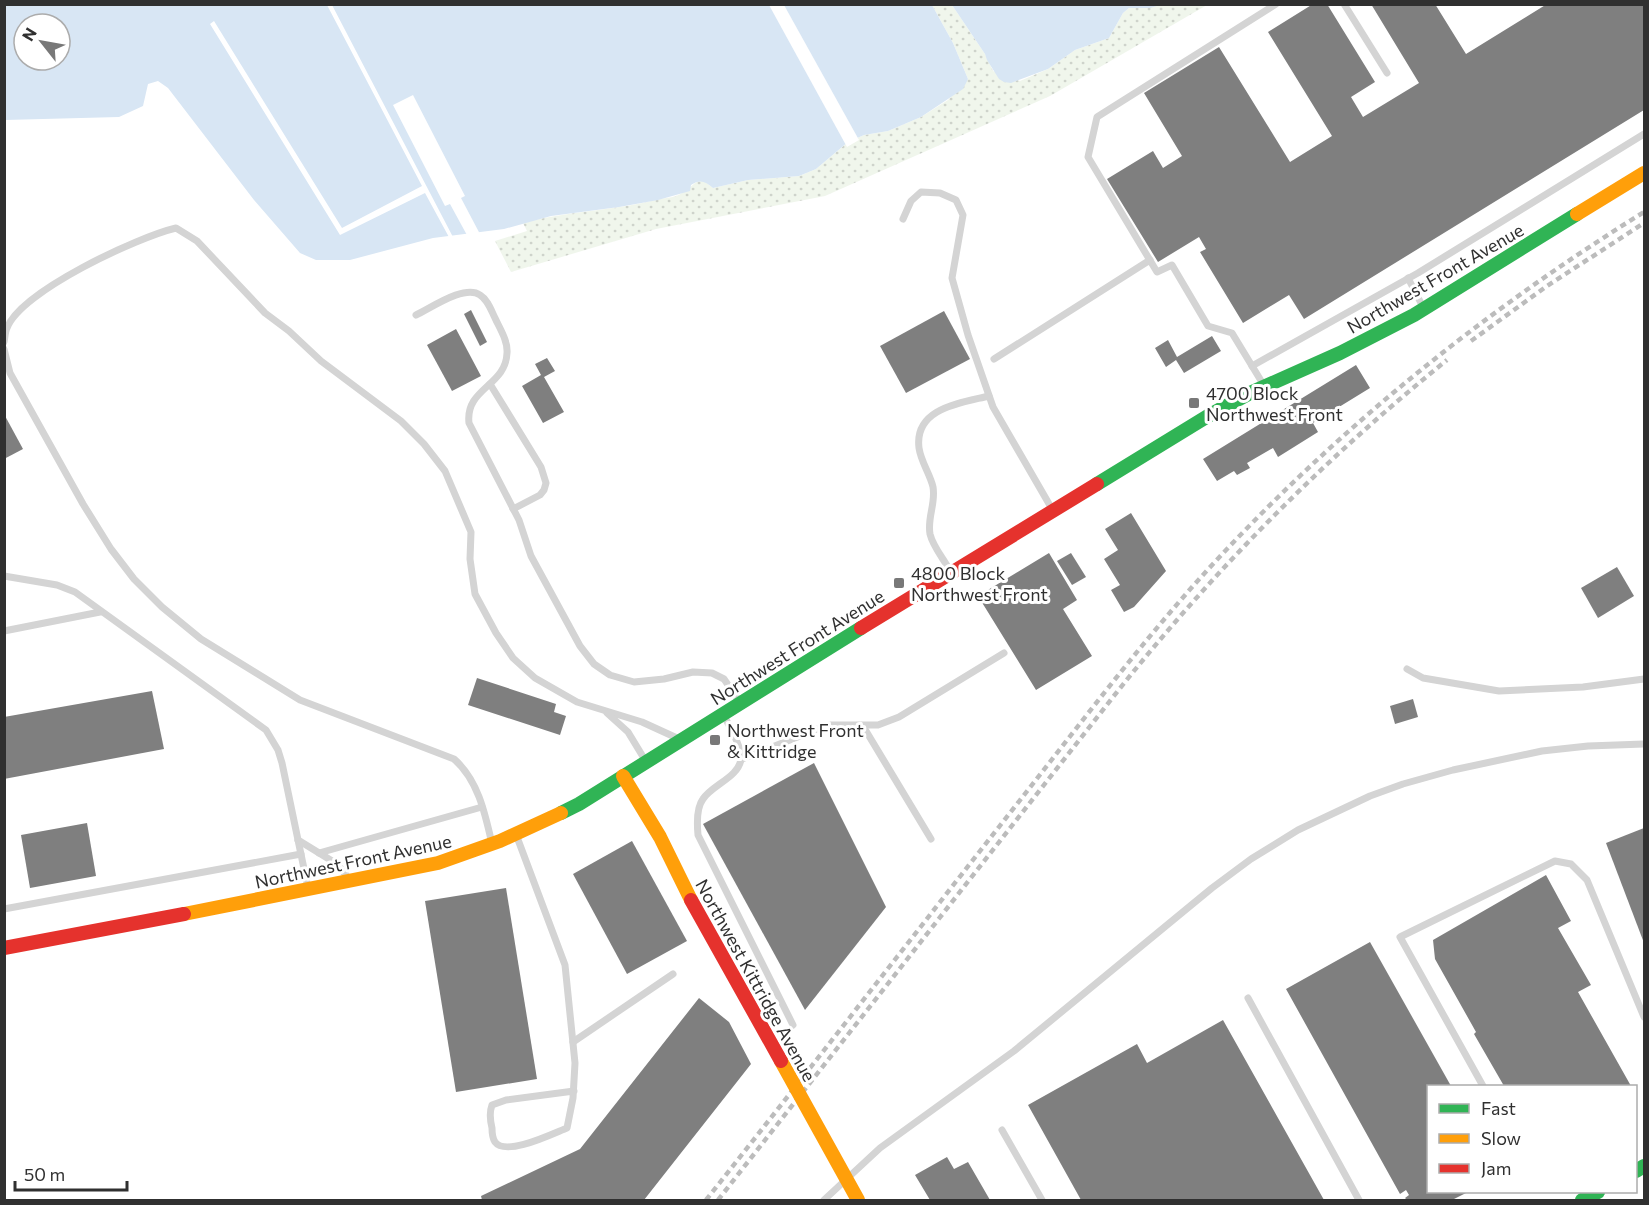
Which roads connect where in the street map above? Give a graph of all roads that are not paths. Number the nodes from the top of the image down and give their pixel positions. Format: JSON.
{"nodes":[{"id":1,"x":1276,"y":4,"type":"edge"},
{"id":2,"x":1344,"y":4,"type":"edge"},
{"id":3,"x":1387,"y":73,"type":"dead end"},
{"id":4,"x":1644,"y":134,"type":"edge"},
{"id":5,"x":1644,"y":174,"type":"edge"},
{"id":6,"x":903,"y":219,"type":"dead end"},
{"id":7,"x":1150,"y":260,"type":"junction"},
{"id":8,"x":1408,"y":279,"type":"junction"},
{"id":9,"x":1424,"y":309,"type":"junction"},
{"id":10,"x":416,"y":315,"type":"dead end"},
{"id":11,"x":4,"y":342,"type":"edge"},
{"id":12,"x":4,"y":349,"type":"edge"},
{"id":13,"x":994,"y":359,"type":"dead end"},
{"id":14,"x":1252,"y":366,"type":"junction"},
{"id":15,"x":490,"y":384,"type":"junction"},
{"id":16,"x":1265,"y":386,"type":"junction"},
{"id":17,"x":989,"y":396,"type":"junction"},
{"id":18,"x":513,"y":509,"type":"junction"},
{"id":19,"x":1053,"y":511,"type":"junction"},
{"id":20,"x":952,"y":573,"type":"junction"},
{"id":21,"x":4,"y":576,"type":"edge"},
{"id":22,"x":100,"y":612,"type":"junction"},
{"id":23,"x":4,"y":631,"type":"edge"},
{"id":24,"x":1004,"y":653,"type":"dead end"},
{"id":25,"x":1407,"y":669,"type":"dead end"},
{"id":26,"x":1644,"y":679,"type":"edge"},
{"id":27,"x":741,"y":703,"type":"junction"},
{"id":28,"x":598,"y":708,"type":"junction"},
{"id":29,"x":723,"y":714,"type":"junction"},
{"id":30,"x":862,"y":726,"type":"junction"},
{"id":31,"x":681,"y":740,"type":"junction"},
{"id":32,"x":1644,"y":744,"type":"edge"},
{"id":33,"x":741,"y":759,"type":"junction"},
{"id":34,"x":646,"y":762,"type":"junction"},
{"id":35,"x":623,"y":776,"type":"junction"},
{"id":36,"x":482,"y":807,"type":"junction"},
{"id":37,"x":516,"y":835,"type":"junction"},
{"id":38,"x":931,"y":839,"type":"dead end"},
{"id":39,"x":298,"y":840,"type":"junction"},
{"id":40,"x":492,"y":846,"type":"junction"},
{"id":41,"x":319,"y":853,"type":"junction"},
{"id":42,"x":300,"y":854,"type":"junction"},
{"id":43,"x":351,"y":882,"type":"junction"},
{"id":44,"x":308,"y":890,"type":"junction"},
{"id":45,"x":4,"y":909,"type":"edge"},
{"id":46,"x":4,"y":948,"type":"edge"},
{"id":47,"x":673,"y":974,"type":"dead end"},
{"id":48,"x":1248,"y":998,"type":"dead end"},
{"id":49,"x":1644,"y":1017,"type":"edge"},
{"id":50,"x":793,"y":1025,"type":"dead end"},
{"id":51,"x":573,"y":1042,"type":"junction"},
{"id":52,"x":1482,"y":1085,"type":"edge"},
{"id":53,"x":574,"y":1091,"type":"junction"},
{"id":54,"x":1002,"y":1130,"type":"dead end"},
{"id":55,"x":824,"y":1200,"type":"edge"},
{"id":56,"x":858,"y":1200,"type":"edge"},
{"id":57,"x":1042,"y":1200,"type":"edge"},
{"id":58,"x":1359,"y":1200,"type":"edge"}],
"edges":[{"from":1,"to":7,"type":"lane"},
{"from":2,"to":3,"type":"lane"},
{"from":4,"to":8,"type":"lane"},
{"from":5,"to":9,"type":"main road","name":"Northwest Front Avenue"},
{"from":6,"to":17,"type":"lane"},
{"from":7,"to":13,"type":"lane"},
{"from":7,"to":14,"type":"lane"},
{"from":8,"to":9,"type":"lane"},
{"from":8,"to":14,"type":"lane"},
{"from":9,"to":16,"type":"main road","name":"Northwest Front Avenue"},
{"from":10,"to":15,"type":"lane"},
{"from":11,"to":28,"type":"lane"},
{"from":12,"to":36,"type":"lane"},
{"from":14,"to":16,"type":"lane"},
{"from":15,"to":18,"type":"lane"},
{"from":15,"to":18,"type":"lane"},
{"from":16,"to":19,"type":"main road","name":"Northwest Front Avenue"},
{"from":17,"to":19,"type":"lane"},
{"from":17,"to":20,"type":"lane"},
{"from":18,"to":27,"type":"lane"},
{"from":19,"to":20,"type":"main road","name":"Northwest Front Avenue"},
{"from":20,"to":27,"type":"main road","name":"Northwest Front Avenue"},
{"from":21,"to":22,"type":"lane"},
{"from":22,"to":23,"type":"lane"},
{"from":22,"to":39,"type":"lane"},
{"from":24,"to":30,"type":"lane"},
{"from":25,"to":26,"type":"lane"},
{"from":27,"to":29,"type":"main road","name":"Northwest Front Avenue"},
{"from":28,"to":31,"type":"lane"},
{"from":28,"to":34,"type":"lane"},
{"from":29,"to":31,"type":"main road","name":"Northwest Front Avenue"},
{"from":29,"to":33,"type":"lane"},
{"from":30,"to":33,"type":"lane"},
{"from":30,"to":38,"type":"lane"},
{"from":31,"to":34,"type":"main road","name":"Northwest Front Avenue"},
{"from":32,"to":55,"type":"lane"},
{"from":33,"to":50,"type":"lane"},
{"from":34,"to":35,"type":"main road","name":"Northwest Front Avenue"},
{"from":35,"to":37,"type":"main road","name":"Northwest Front Avenue"},
{"from":35,"to":56,"type":"main road","name":"Northwest Kittridge Avenue","bridge":true},
{"from":36,"to":40,"type":"lane"},
{"from":36,"to":41,"type":"lane"},
{"from":37,"to":40,"type":"main road","name":"Northwest Front Avenue"},
{"from":37,"to":51,"type":"lane"},
{"from":39,"to":41,"type":"lane"},
{"from":39,"to":42,"type":"lane"},
{"from":40,"to":43,"type":"main road","name":"Northwest Front Avenue"},
{"from":41,"to":43,"type":"lane"},
{"from":42,"to":44,"type":"lane"},
{"from":42,"to":45,"type":"lane"},
{"from":43,"to":44,"type":"main road","name":"Northwest Front Avenue"},
{"from":44,"to":46,"type":"main road","name":"Northwest Front Avenue"},
{"from":47,"to":51,"type":"lane"},
{"from":48,"to":58,"type":"lane"},
{"from":49,"to":52,"type":"lane"},
{"from":51,"to":53,"type":"lane"},
{"from":53,"to":53,"type":"lane"},
{"from":54,"to":57,"type":"lane"}]}
